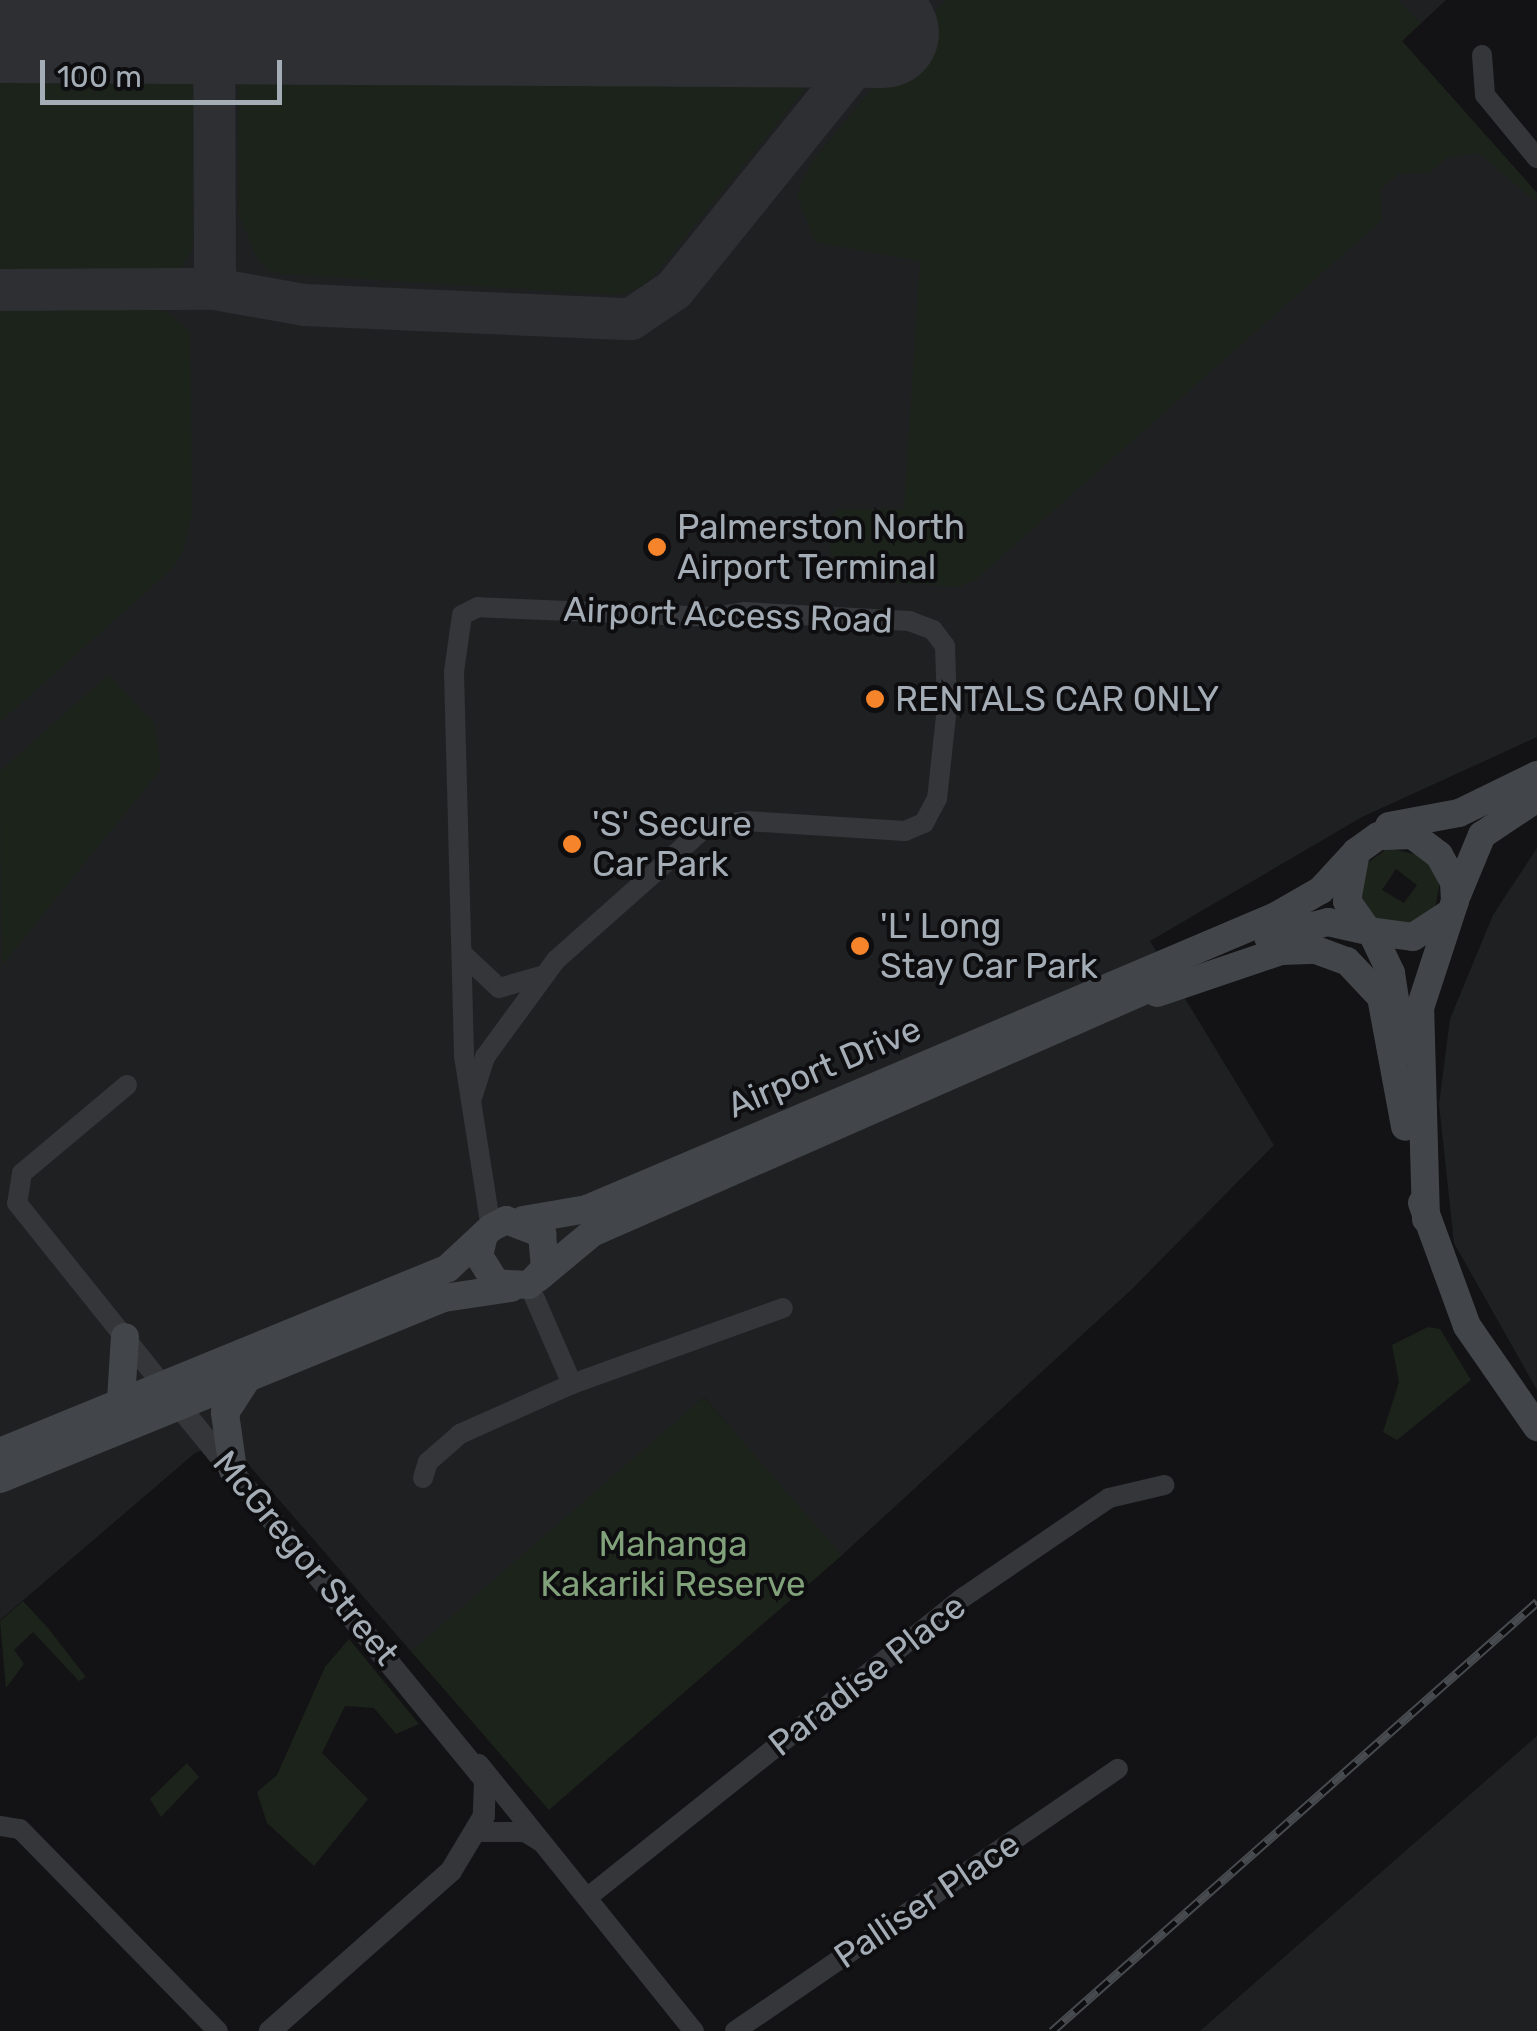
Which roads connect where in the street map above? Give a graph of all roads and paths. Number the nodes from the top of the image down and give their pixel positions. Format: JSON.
{"nodes":[{"id":1,"x":1482,"y":55,"type":"dead end"},
{"id":2,"x":1537,"y":158,"type":"edge"},
{"id":3,"x":1537,"y":775,"type":"edge"},
{"id":4,"x":1537,"y":798,"type":"edge"},
{"id":5,"x":1360,"y":848,"type":"junction"},
{"id":6,"x":1453,"y":907,"type":"junction"},
{"id":7,"x":1370,"y":932,"type":"junction"},
{"id":8,"x":464,"y":955,"type":"junction"},
{"id":9,"x":556,"y":960,"type":"junction"},
{"id":10,"x":1105,"y":1012,"type":"junction"},
{"id":11,"x":127,"y":1085,"type":"dead end"},
{"id":12,"x":471,"y":1101,"type":"junction"},
{"id":13,"x":1410,"y":1153,"type":"junction"},
{"id":14,"x":1426,"y":1219,"type":"junction"},
{"id":15,"x":503,"y":1225,"type":"junction"},
{"id":16,"x":528,"y":1283,"type":"junction"},
{"id":17,"x":784,"y":1308,"type":"dead end"},
{"id":18,"x":125,"y":1338,"type":"junction"},
{"id":19,"x":248,"y":1378,"type":"junction"},
{"id":20,"x":572,"y":1384,"type":"junction"},
{"id":21,"x":169,"y":1395,"type":"junction"},
{"id":22,"x":121,"y":1400,"type":"junction"},
{"id":23,"x":1537,"y":1426,"type":"edge"},
{"id":24,"x":0,"y":1452,"type":"edge"},
{"id":25,"x":233,"y":1470,"type":"junction"},
{"id":26,"x":423,"y":1478,"type":"dead end"},
{"id":27,"x":0,"y":1479,"type":"edge"},
{"id":28,"x":1165,"y":1485,"type":"dead end"},
{"id":29,"x":474,"y":1760,"type":"junction"},
{"id":30,"x":1118,"y":1769,"type":"dead end"},
{"id":31,"x":0,"y":1826,"type":"edge"},
{"id":32,"x":478,"y":1832,"type":"junction"},
{"id":33,"x":542,"y":1844,"type":"junction"},
{"id":34,"x":588,"y":1898,"type":"junction"},
{"id":35,"x":218,"y":2031,"type":"edge"},
{"id":36,"x":270,"y":2031,"type":"edge"},
{"id":37,"x":694,"y":2031,"type":"edge"},
{"id":38,"x":735,"y":2031,"type":"edge"}],
"edges":[{"from":1,"to":2,"type":"street"},
{"from":3,"to":5,"type":"main road"},
{"from":4,"to":6,"type":"main road"},
{"from":5,"to":6,"type":"main road"},
{"from":5,"to":7,"type":"main road"},
{"from":5,"to":15,"type":"main road","name":"Airport Drive"},
{"from":6,"to":7,"type":"main road"},
{"from":6,"to":14,"type":"main road"},
{"from":7,"to":10,"type":"main road","name":"Airport Drive"},
{"from":7,"to":13,"type":"main road"},
{"from":8,"to":9,"type":"street"},
{"from":8,"to":9,"type":"street","name":"Airport Access Road"},
{"from":8,"to":12,"type":"street","name":"Airport Access Road"},
{"from":9,"to":12,"type":"street","name":"Airport Access Road"},
{"from":10,"to":13,"type":"main road"},
{"from":10,"to":16,"type":"main road","name":"Airport Drive"},
{"from":11,"to":18,"type":"street","name":"McGregor Street"},
{"from":12,"to":15,"type":"street","name":"Airport Access Road"},
{"from":13,"to":14,"type":"main road"},
{"from":14,"to":23,"type":"main road"},
{"from":15,"to":16,"type":"main road"},
{"from":15,"to":16,"type":"main road"},
{"from":15,"to":21,"type":"main road"},
{"from":16,"to":19,"type":"main road"},
{"from":16,"to":20,"type":"street"},
{"from":17,"to":20,"type":"street"},
{"from":18,"to":21,"type":"street","name":"McGregor Street"},
{"from":18,"to":22,"type":"main road"},
{"from":19,"to":21,"type":"main road"},
{"from":19,"to":25,"type":"main road"},
{"from":20,"to":26,"type":"street"},
{"from":21,"to":22,"type":"main road"},
{"from":21,"to":25,"type":"street","name":"McGregor Street"},
{"from":21,"to":27,"type":"main road"},
{"from":22,"to":24,"type":"main road"},
{"from":25,"to":29,"type":"street","name":"McGregor Street"},
{"from":28,"to":34,"type":"street","name":"Paradise Place"},
{"from":29,"to":32,"type":"street","name":"McGregor Street"},
{"from":29,"to":33,"type":"street"},
{"from":30,"to":38,"type":"street","name":"Palliser Place"},
{"from":31,"to":35,"type":"street"},
{"from":32,"to":33,"type":"street"},
{"from":32,"to":36,"type":"street"},
{"from":33,"to":34,"type":"street"},
{"from":34,"to":37,"type":"street"}]}
